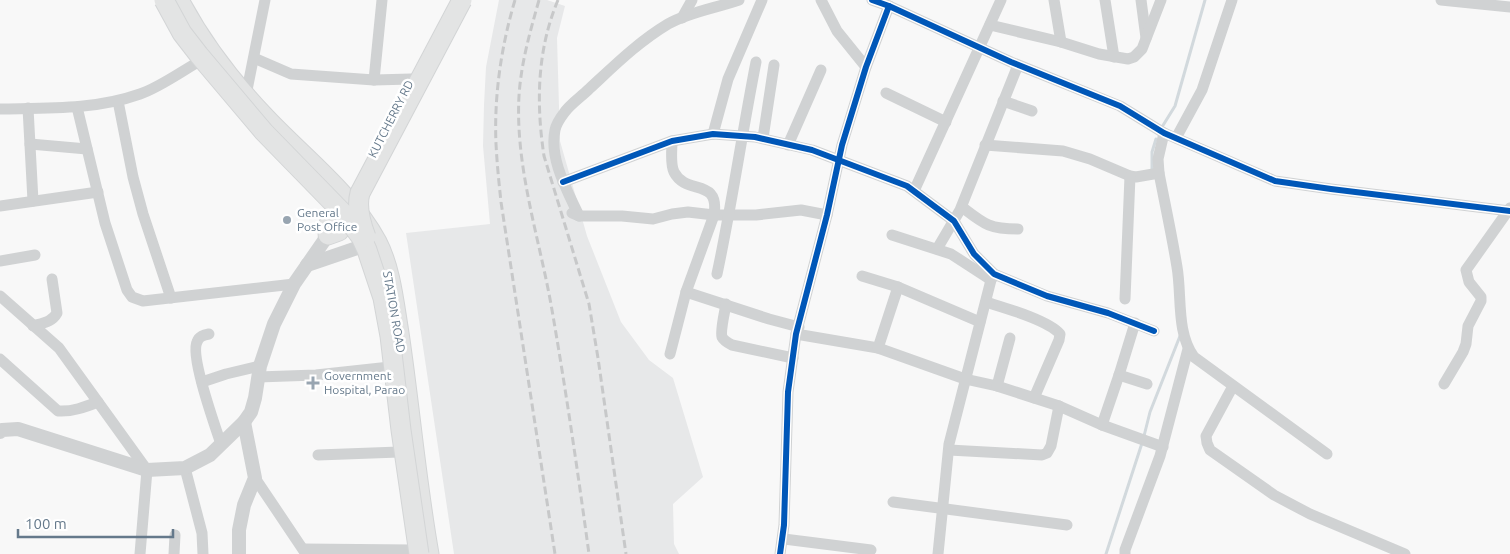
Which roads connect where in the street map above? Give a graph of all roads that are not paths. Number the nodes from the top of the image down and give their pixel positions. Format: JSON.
{"nodes":[{"id":1,"x":159,"y":0,"type":"edge"},
{"id":2,"x":164,"y":0,"type":"edge"},
{"id":3,"x":172,"y":0,"type":"edge"},
{"id":4,"x":179,"y":0,"type":"edge"},
{"id":5,"x":264,"y":0,"type":"edge"},
{"id":6,"x":382,"y":0,"type":"edge"},
{"id":7,"x":456,"y":0,"type":"edge"},
{"id":8,"x":692,"y":0,"type":"edge"},
{"id":9,"x":739,"y":0,"type":"edge"},
{"id":10,"x":762,"y":0,"type":"edge"},
{"id":11,"x":821,"y":0,"type":"edge"},
{"id":12,"x":872,"y":0,"type":"edge"},
{"id":13,"x":1001,"y":0,"type":"edge"},
{"id":14,"x":1054,"y":0,"type":"edge"},
{"id":15,"x":1106,"y":0,"type":"edge"},
{"id":16,"x":1141,"y":0,"type":"edge"},
{"id":17,"x":1162,"y":0,"type":"edge"},
{"id":18,"x":1232,"y":0,"type":"edge"},
{"id":19,"x":1441,"y":0,"type":"edge"},
{"id":20,"x":889,"y":6,"type":"junction"},
{"id":21,"x":1510,"y":7,"type":"edge"},
{"id":22,"x":682,"y":18,"type":"junction"},
{"id":23,"x":990,"y":25,"type":"junction"},
{"id":24,"x":1146,"y":39,"type":"junction"},
{"id":25,"x":1061,"y":42,"type":"junction"},
{"id":26,"x":980,"y":48,"type":"junction"},
{"id":27,"x":1114,"y":57,"type":"junction"},
{"id":28,"x":205,"y":58,"type":"junction"},
{"id":29,"x":254,"y":58,"type":"junction"},
{"id":30,"x":756,"y":62,"type":"dead end"},
{"id":31,"x":774,"y":65,"type":"dead end"},
{"id":32,"x":1018,"y":65,"type":"junction"},
{"id":33,"x":866,"y":67,"type":"junction"},
{"id":34,"x":821,"y":70,"type":"dead end"},
{"id":35,"x":411,"y":79,"type":"junction"},
{"id":36,"x":374,"y":80,"type":"junction"},
{"id":37,"x":886,"y":94,"type":"dead end"},
{"id":38,"x":246,"y":95,"type":"junction"},
{"id":39,"x":118,"y":101,"type":"junction"},
{"id":40,"x":1003,"y":101,"type":"junction"},
{"id":41,"x":77,"y":107,"type":"junction"},
{"id":42,"x":0,"y":108,"type":"edge"},
{"id":43,"x":28,"y":108,"type":"junction"},
{"id":44,"x":1032,"y":111,"type":"dead end"},
{"id":45,"x":946,"y":122,"type":"junction"},
{"id":46,"x":1164,"y":133,"type":"junction"},
{"id":47,"x":713,"y":134,"type":"junction"},
{"id":48,"x":741,"y":136,"type":"junction"},
{"id":49,"x":763,"y":138,"type":"junction"},
{"id":50,"x":1176,"y":138,"type":"junction"},
{"id":51,"x":672,"y":142,"type":"junction"},
{"id":52,"x":30,"y":144,"type":"junction"},
{"id":53,"x":788,"y":145,"type":"junction"},
{"id":54,"x":985,"y":145,"type":"junction"},
{"id":55,"x":87,"y":149,"type":"junction"},
{"id":56,"x":839,"y":160,"type":"junction"},
{"id":57,"x":1159,"y":173,"type":"junction"},
{"id":58,"x":1130,"y":176,"type":"junction"},
{"id":59,"x":563,"y":182,"type":"junction"},
{"id":60,"x":914,"y":191,"type":"junction"},
{"id":61,"x":98,"y":192,"type":"junction"},
{"id":62,"x":33,"y":201,"type":"junction"},
{"id":63,"x":0,"y":206,"type":"edge"},
{"id":64,"x":1509,"y":210,"type":"edge"},
{"id":65,"x":349,"y":214,"type":"junction"},
{"id":66,"x":730,"y":214,"type":"junction"},
{"id":67,"x":958,"y":214,"type":"junction"},
{"id":68,"x":714,"y":215,"type":"junction"},
{"id":69,"x":827,"y":215,"type":"junction"},
{"id":70,"x":1018,"y":230,"type":"dead end"},
{"id":71,"x":328,"y":235,"type":"joint"},
{"id":72,"x":892,"y":235,"type":"dead end"},
{"id":73,"x":368,"y":244,"type":"junction"},
{"id":74,"x":937,"y":249,"type":"junction"},
{"id":75,"x":36,"y":255,"type":"dead end"},
{"id":76,"x":0,"y":261,"type":"edge"},
{"id":77,"x":307,"y":266,"type":"junction"},
{"id":78,"x":717,"y":274,"type":"dead end"},
{"id":79,"x":862,"y":276,"type":"dead end"},
{"id":80,"x":993,"y":277,"type":"junction"},
{"id":81,"x":52,"y":279,"type":"dead end"},
{"id":82,"x":294,"y":284,"type":"junction"},
{"id":83,"x":898,"y":287,"type":"junction"},
{"id":84,"x":686,"y":292,"type":"junction"},
{"id":85,"x":0,"y":296,"type":"edge"},
{"id":86,"x":171,"y":298,"type":"junction"},
{"id":87,"x":1125,"y":299,"type":"dead end"},
{"id":88,"x":986,"y":302,"type":"junction"},
{"id":89,"x":726,"y":304,"type":"junction"},
{"id":90,"x":980,"y":322,"type":"junction"},
{"id":91,"x":1134,"y":323,"type":"junction"},
{"id":92,"x":34,"y":326,"type":"junction"},
{"id":93,"x":797,"y":330,"type":"junction"},
{"id":94,"x":1154,"y":331,"type":"dead end"},
{"id":95,"x":209,"y":334,"type":"dead end"},
{"id":96,"x":1010,"y":338,"type":"dead end"},
{"id":97,"x":878,"y":348,"type":"junction"},
{"id":98,"x":1188,"y":349,"type":"junction"},
{"id":99,"x":670,"y":354,"type":"dead end"},
{"id":100,"x":793,"y":358,"type":"junction"},
{"id":101,"x":0,"y":359,"type":"edge"},
{"id":102,"x":390,"y":367,"type":"junction"},
{"id":103,"x":259,"y":371,"type":"junction"},
{"id":104,"x":1119,"y":375,"type":"junction"},
{"id":105,"x":965,"y":379,"type":"junction"},
{"id":106,"x":202,"y":382,"type":"junction"},
{"id":107,"x":1147,"y":384,"type":"dead end"},
{"id":108,"x":1444,"y":384,"type":"dead end"},
{"id":109,"x":997,"y":386,"type":"junction"},
{"id":110,"x":1233,"y":386,"type":"junction"},
{"id":111,"x":1034,"y":398,"type":"junction"},
{"id":112,"x":98,"y":402,"type":"junction"},
{"id":113,"x":1059,"y":406,"type":"junction"},
{"id":114,"x":244,"y":422,"type":"junction"},
{"id":115,"x":1102,"y":425,"type":"junction"},
{"id":116,"x":1,"y":431,"type":"edge"},
{"id":117,"x":221,"y":444,"type":"junction"},
{"id":118,"x":1163,"y":446,"type":"junction"},
{"id":119,"x":949,"y":450,"type":"junction"},
{"id":120,"x":399,"y":452,"type":"junction"},
{"id":121,"x":1327,"y":454,"type":"dead end"},
{"id":122,"x":318,"y":455,"type":"dead end"},
{"id":123,"x":185,"y":468,"type":"junction"},
{"id":124,"x":147,"y":470,"type":"junction"},
{"id":125,"x":255,"y":478,"type":"junction"},
{"id":126,"x":892,"y":502,"type":"dead end"},
{"id":127,"x":942,"y":510,"type":"junction"},
{"id":128,"x":1067,"y":525,"type":"dead end"},
{"id":129,"x":174,"y":534,"type":"dead end"},
{"id":130,"x":784,"y":539,"type":"junction"},
{"id":131,"x":871,"y":550,"type":"dead end"},
{"id":132,"x":304,"y":552,"type":"edge"},
{"id":133,"x":420,"y":553,"type":"edge"},
{"id":134,"x":140,"y":554,"type":"edge"},
{"id":135,"x":174,"y":554,"type":"edge"},
{"id":136,"x":203,"y":554,"type":"edge"},
{"id":137,"x":239,"y":554,"type":"edge"},
{"id":138,"x":780,"y":554,"type":"edge"},
{"id":139,"x":938,"y":554,"type":"edge"},
{"id":140,"x":1125,"y":554,"type":"edge"},
{"id":141,"x":1405,"y":554,"type":"edge"}],
"edges":[{"from":1,"to":28,"type":"highway"},
{"from":2,"to":133,"type":"highway","bridge":true},
{"from":3,"to":65,"type":"highway"},
{"from":4,"to":28,"type":"highway"},
{"from":5,"to":29,"type":"street"},
{"from":6,"to":36,"type":"street"},
{"from":7,"to":35,"type":"highway","name":"KUTCHERRY RD"},
{"from":7,"to":65,"type":"highway","bridge":true},
{"from":8,"to":22,"type":"street"},
{"from":9,"to":22,"type":"street"},
{"from":10,"to":47,"type":"street"},
{"from":11,"to":33,"type":"street"},
{"from":12,"to":20,"type":"street"},
{"from":13,"to":23,"type":"street"},
{"from":14,"to":25,"type":"street"},
{"from":15,"to":27,"type":"street"},
{"from":16,"to":24,"type":"street"},
{"from":17,"to":24,"type":"street"},
{"from":18,"to":50,"type":"street"},
{"from":19,"to":21,"type":"street"},
{"from":20,"to":26,"type":"street"},
{"from":20,"to":33,"type":"street"},
{"from":22,"to":59,"type":"street"},
{"from":23,"to":25,"type":"street"},
{"from":23,"to":26,"type":"street"},
{"from":24,"to":27,"type":"street"},
{"from":25,"to":27,"type":"street"},
{"from":26,"to":32,"type":"street"},
{"from":26,"to":45,"type":"street"},
{"from":28,"to":38,"type":"highway"},
{"from":28,"to":39,"type":"street"},
{"from":28,"to":65,"type":"highway"},
{"from":29,"to":36,"type":"street"},
{"from":29,"to":38,"type":"street"},
{"from":30,"to":48,"type":"street"},
{"from":31,"to":49,"type":"street"},
{"from":32,"to":40,"type":"street"},
{"from":32,"to":46,"type":"street"},
{"from":33,"to":56,"type":"street"},
{"from":34,"to":53,"type":"street"},
{"from":35,"to":36,"type":"street"},
{"from":35,"to":65,"type":"highway","name":"KUTCHERRY RD"},
{"from":37,"to":45,"type":"street"},
{"from":38,"to":65,"type":"highway"},
{"from":39,"to":41,"type":"street"},
{"from":39,"to":86,"type":"street"},
{"from":40,"to":44,"type":"street"},
{"from":40,"to":54,"type":"street"},
{"from":41,"to":43,"type":"street"},
{"from":41,"to":55,"type":"street"},
{"from":42,"to":43,"type":"street"},
{"from":43,"to":52,"type":"street"},
{"from":45,"to":60,"type":"street"},
{"from":46,"to":50,"type":"street"},
{"from":46,"to":57,"type":"street"},
{"from":47,"to":48,"type":"street"},
{"from":47,"to":51,"type":"street"},
{"from":48,"to":49,"type":"street"},
{"from":48,"to":66,"type":"street"},
{"from":49,"to":53,"type":"street"},
{"from":50,"to":64,"type":"street"},
{"from":51,"to":59,"type":"street"},
{"from":51,"to":68,"type":"street"},
{"from":52,"to":55,"type":"street"},
{"from":52,"to":62,"type":"street"},
{"from":53,"to":56,"type":"street"},
{"from":54,"to":58,"type":"street"},
{"from":54,"to":67,"type":"street"},
{"from":55,"to":61,"type":"street"},
{"from":56,"to":60,"type":"street"},
{"from":56,"to":69,"type":"street"},
{"from":57,"to":58,"type":"street"},
{"from":57,"to":98,"type":"street"},
{"from":58,"to":87,"type":"street"},
{"from":59,"to":68,"type":"street"},
{"from":60,"to":67,"type":"street"},
{"from":61,"to":62,"type":"street"},
{"from":61,"to":86,"type":"street"},
{"from":62,"to":63,"type":"street"},
{"from":64,"to":108,"type":"street"},
{"from":65,"to":71,"type":"highway"},
{"from":65,"to":73,"type":"highway","name":"STATION ROAD"},
{"from":65,"to":133,"type":"highway","bridge":true},
{"from":66,"to":68,"type":"street"},
{"from":66,"to":69,"type":"street"},
{"from":66,"to":78,"type":"street"},
{"from":67,"to":70,"type":"street"},
{"from":67,"to":74,"type":"street"},
{"from":67,"to":80,"type":"street"},
{"from":68,"to":84,"type":"street"},
{"from":69,"to":93,"type":"street"},
{"from":71,"to":77,"type":"street"},
{"from":72,"to":74,"type":"street"},
{"from":73,"to":77,"type":"street"},
{"from":73,"to":102,"type":"highway","name":"STATION ROAD"},
{"from":73,"to":133,"type":"highway","name":"STATION ROAD"},
{"from":74,"to":80,"type":"street"},
{"from":75,"to":76,"type":"street"},
{"from":77,"to":82,"type":"street"},
{"from":79,"to":83,"type":"street"},
{"from":80,"to":88,"type":"street"},
{"from":80,"to":91,"type":"street"},
{"from":81,"to":92,"type":"street"},
{"from":82,"to":86,"type":"street"},
{"from":82,"to":103,"type":"street"},
{"from":83,"to":90,"type":"street"},
{"from":83,"to":97,"type":"street"},
{"from":84,"to":89,"type":"street"},
{"from":84,"to":99,"type":"street"},
{"from":85,"to":92,"type":"street"},
{"from":88,"to":90,"type":"street"},
{"from":88,"to":111,"type":"street"},
{"from":89,"to":93,"type":"street"},
{"from":89,"to":100,"type":"street"},
{"from":90,"to":105,"type":"street"},
{"from":91,"to":94,"type":"street"},
{"from":91,"to":104,"type":"street"},
{"from":92,"to":112,"type":"street"},
{"from":93,"to":97,"type":"street"},
{"from":93,"to":100,"type":"street"},
{"from":95,"to":106,"type":"street"},
{"from":96,"to":109,"type":"street"},
{"from":97,"to":105,"type":"street"},
{"from":98,"to":110,"type":"street"},
{"from":98,"to":118,"type":"street"},
{"from":100,"to":130,"type":"street"},
{"from":101,"to":112,"type":"street"},
{"from":102,"to":103,"type":"street"},
{"from":102,"to":120,"type":"highway","name":"STATION ROAD"},
{"from":103,"to":106,"type":"street"},
{"from":103,"to":114,"type":"street"},
{"from":104,"to":107,"type":"street"},
{"from":104,"to":115,"type":"street"},
{"from":105,"to":109,"type":"street"},
{"from":105,"to":119,"type":"street"},
{"from":106,"to":117,"type":"street"},
{"from":109,"to":111,"type":"street"},
{"from":110,"to":121,"type":"street"},
{"from":110,"to":141,"type":"street"},
{"from":111,"to":113,"type":"street"},
{"from":112,"to":124,"type":"street"},
{"from":113,"to":115,"type":"street"},
{"from":113,"to":119,"type":"street"},
{"from":114,"to":117,"type":"street"},
{"from":114,"to":125,"type":"street"},
{"from":115,"to":118,"type":"street"},
{"from":116,"to":124,"type":"street"},
{"from":117,"to":123,"type":"street"},
{"from":118,"to":140,"type":"street"},
{"from":119,"to":127,"type":"street"},
{"from":120,"to":122,"type":"street"},
{"from":120,"to":133,"type":"highway","name":"STATION ROAD"},
{"from":123,"to":124,"type":"street"},
{"from":123,"to":136,"type":"street"},
{"from":124,"to":134,"type":"street"},
{"from":125,"to":132,"type":"street"},
{"from":125,"to":137,"type":"street"},
{"from":126,"to":127,"type":"street"},
{"from":127,"to":128,"type":"street"},
{"from":127,"to":139,"type":"street"},
{"from":129,"to":135,"type":"street"},
{"from":130,"to":131,"type":"street"},
{"from":130,"to":138,"type":"street"},
{"from":132,"to":133,"type":"street"}]}
